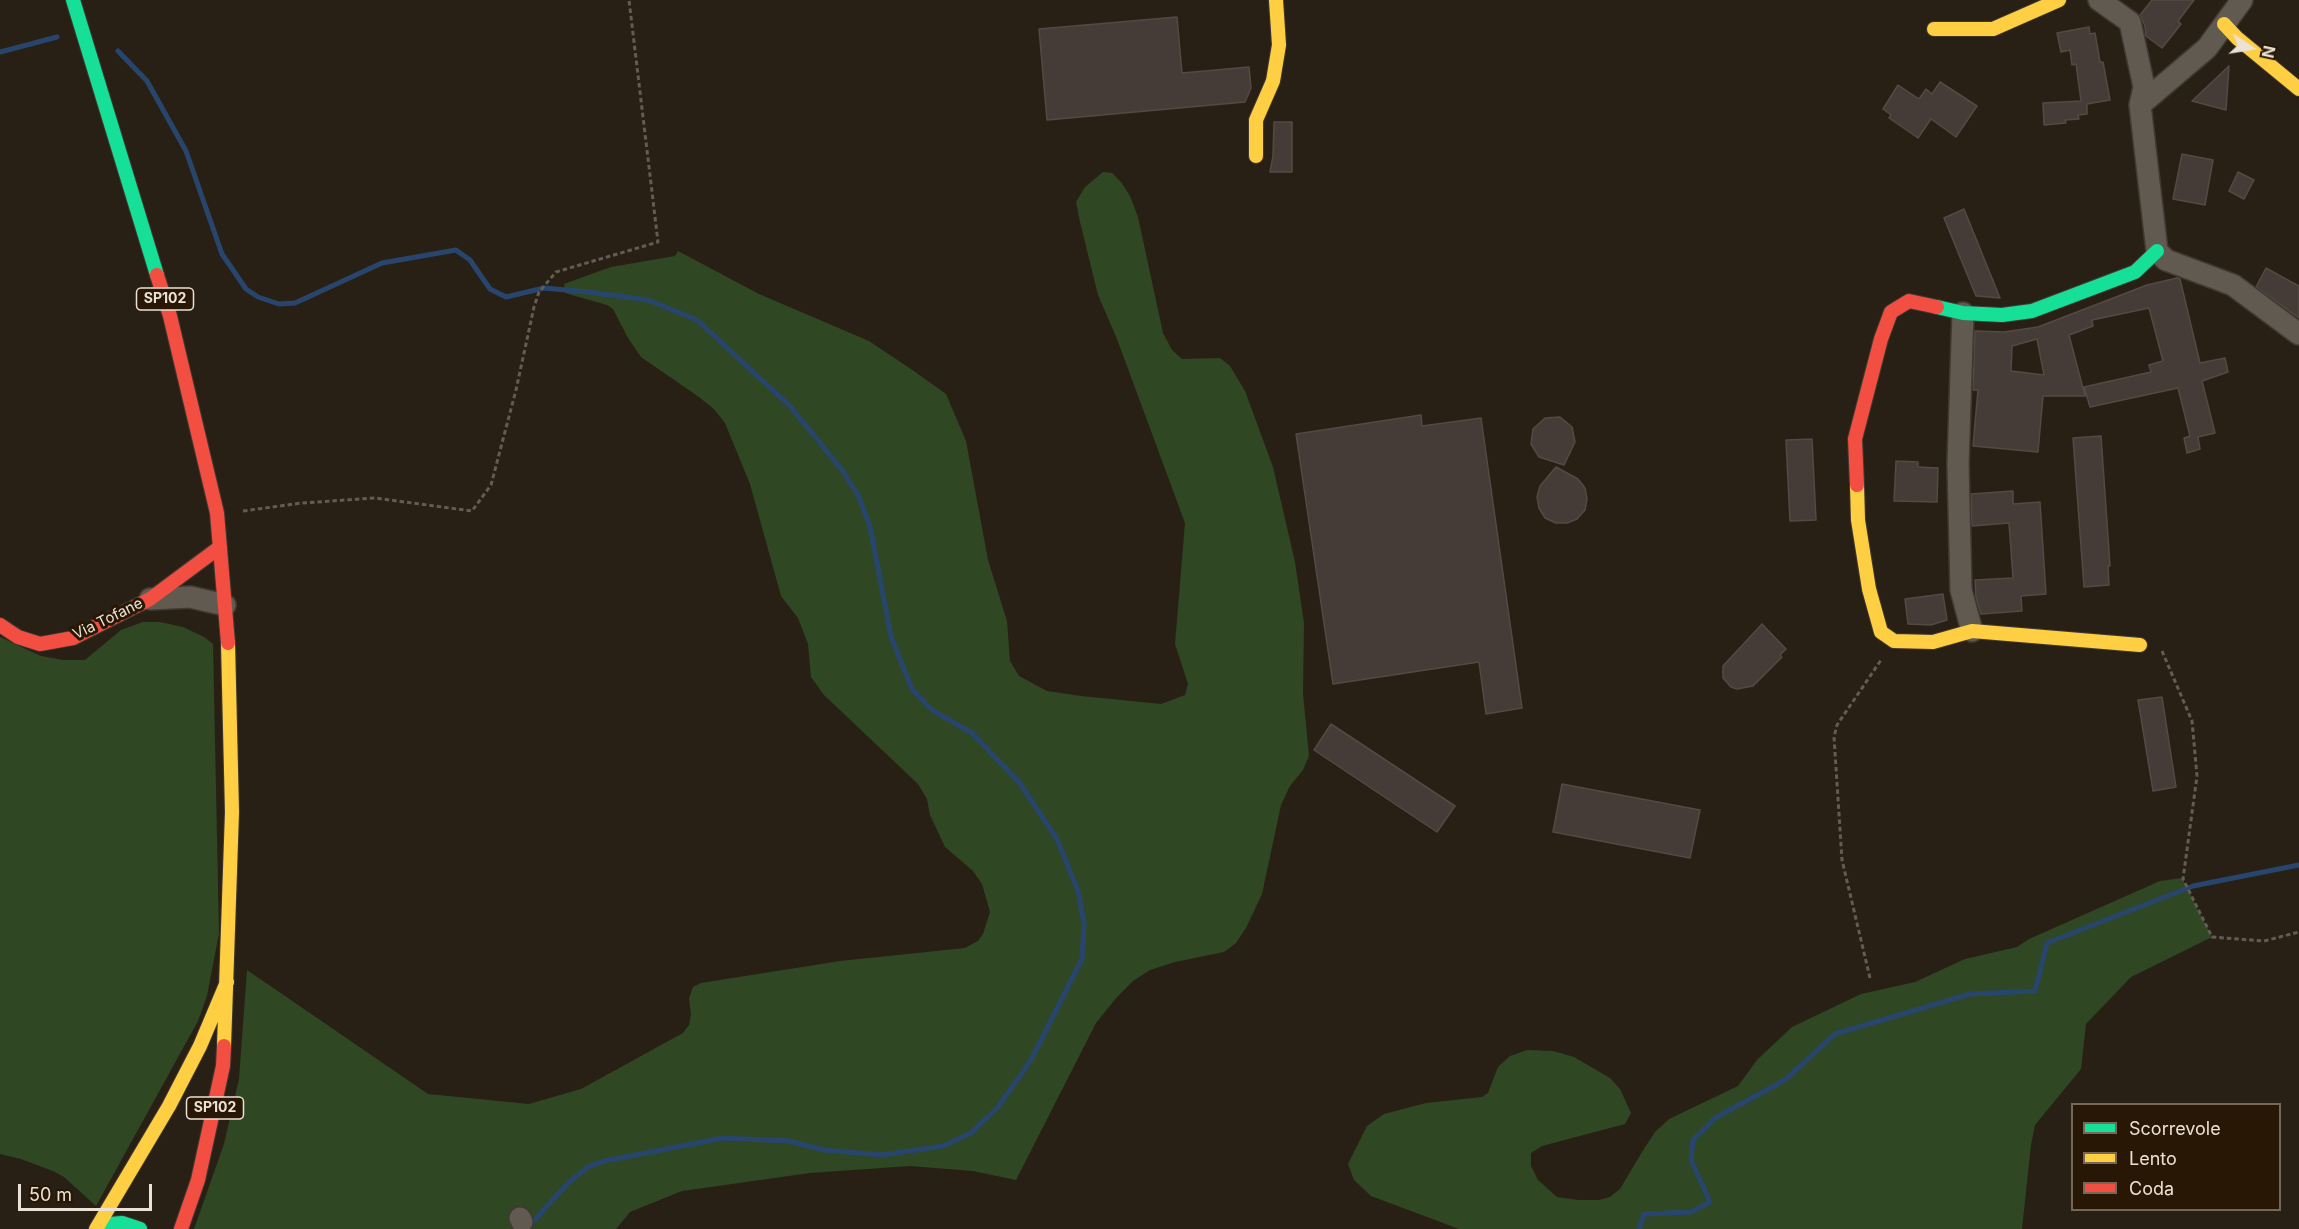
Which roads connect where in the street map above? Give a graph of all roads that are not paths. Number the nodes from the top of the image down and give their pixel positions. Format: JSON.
{"nodes":[{"id":1,"x":73,"y":0,"type":"edge"},
{"id":2,"x":1276,"y":0,"type":"edge"},
{"id":3,"x":2059,"y":0,"type":"edge"},
{"id":4,"x":2099,"y":0,"type":"edge"},
{"id":5,"x":2242,"y":0,"type":"edge"},
{"id":6,"x":2224,"y":24,"type":"junction"},
{"id":7,"x":1934,"y":29,"type":"dead end"},
{"id":8,"x":2299,"y":89,"type":"edge"},
{"id":9,"x":2140,"y":105,"type":"junction"},
{"id":10,"x":1256,"y":156,"type":"dead end"},
{"id":11,"x":2157,"y":251,"type":"junction"},
{"id":12,"x":1963,"y":313,"type":"junction"},
{"id":13,"x":2299,"y":334,"type":"edge"},
{"id":14,"x":220,"y":546,"type":"junction"},
{"id":15,"x":150,"y":599,"type":"junction"},
{"id":16,"x":225,"y":605,"type":"junction"},
{"id":17,"x":0,"y":625,"type":"edge"},
{"id":18,"x":1972,"y":631,"type":"junction"},
{"id":19,"x":2140,"y":645,"type":"road end"},
{"id":20,"x":227,"y":982,"type":"junction"},
{"id":21,"x":98,"y":1229,"type":"edge"},
{"id":22,"x":140,"y":1229,"type":"edge"},
{"id":23,"x":181,"y":1229,"type":"edge"}],
"edges":[{"from":1,"to":14,"type":"main road","number":"SP102"},
{"from":2,"to":10,"type":"main road"},
{"from":3,"to":7,"type":"main road"},
{"from":4,"to":9,"type":"street"},
{"from":5,"to":6,"type":"street"},
{"from":6,"to":8,"type":"main road"},
{"from":6,"to":9,"type":"street"},
{"from":9,"to":11,"type":"street"},
{"from":11,"to":12,"type":"main road"},
{"from":11,"to":13,"type":"street"},
{"from":12,"to":18,"type":"street"},
{"from":12,"to":18,"type":"main road"},
{"from":14,"to":15,"type":"main road","name":"Via Tofane"},
{"from":14,"to":16,"type":"main road","number":"SP102"},
{"from":15,"to":16,"type":"street","name":"Via Tofane"},
{"from":15,"to":17,"type":"main road","name":"Via Tofane"},
{"from":16,"to":20,"type":"main road","number":"SP102"},
{"from":18,"to":19,"type":"main road"},
{"from":20,"to":21,"type":"main road"},
{"from":20,"to":23,"type":"main road","number":"SP102"},
{"from":21,"to":22,"type":"main road"}]}
